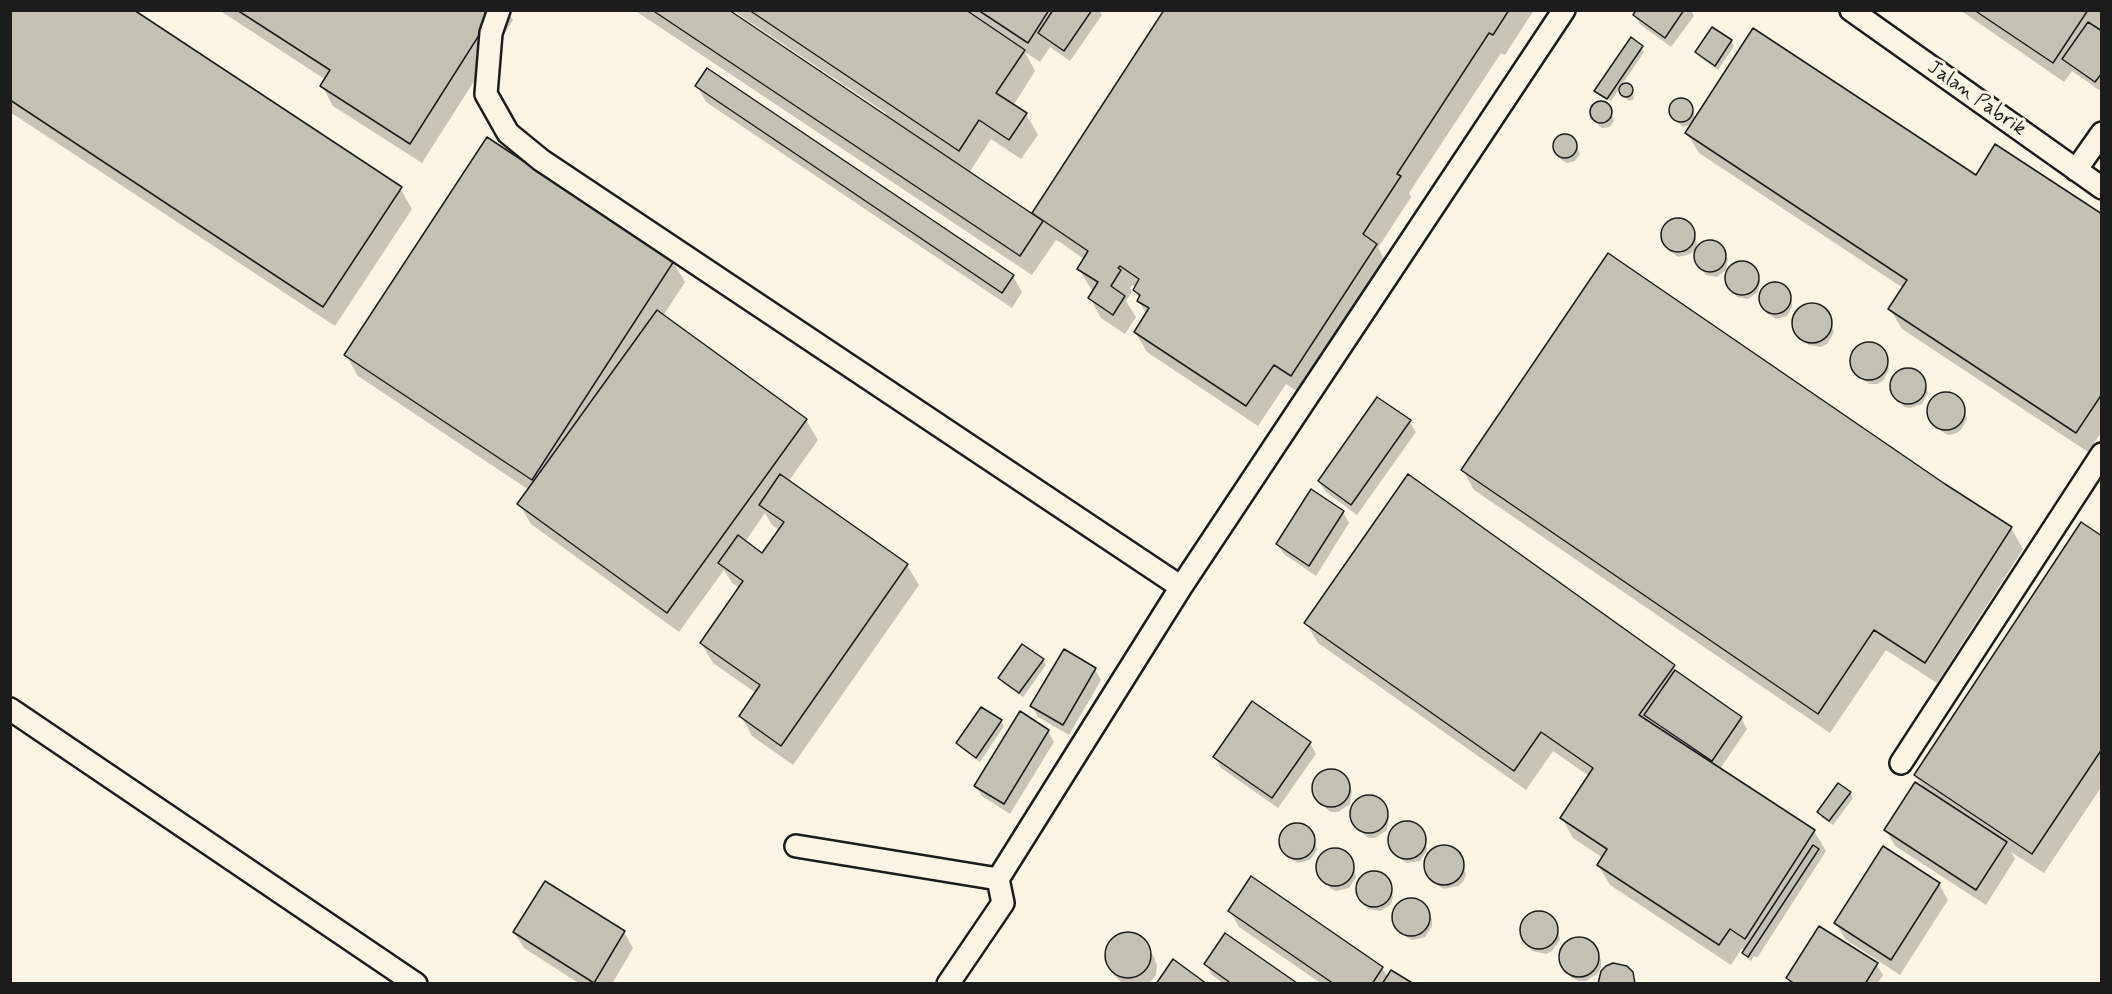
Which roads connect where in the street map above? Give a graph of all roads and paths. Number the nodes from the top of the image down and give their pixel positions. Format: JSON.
{"nodes":[{"id":1,"x":499,"y":10,"type":"edge"},
{"id":2,"x":1564,"y":10,"type":"edge"},
{"id":3,"x":1851,"y":10,"type":"edge"},
{"id":4,"x":2102,"y":133,"type":"edge"},
{"id":5,"x":2076,"y":170,"type":"junction"},
{"id":6,"x":2102,"y":188,"type":"edge"},
{"id":7,"x":2102,"y":454,"type":"edge"},
{"id":8,"x":1181,"y":587,"type":"junction"},
{"id":9,"x":10,"y":709,"type":"edge"},
{"id":10,"x":1900,"y":763,"type":"dead end"},
{"id":11,"x":796,"y":846,"type":"dead end"},
{"id":12,"x":998,"y":879,"type":"junction"},
{"id":13,"x":416,"y":984,"type":"edge"},
{"id":14,"x":948,"y":984,"type":"edge"}],
"edges":[{"from":1,"to":8,"type":"lane"},
{"from":2,"to":8,"type":"lane"},
{"from":3,"to":5,"type":"lane","name":"Jalan Pabrik"},
{"from":4,"to":5,"type":"lane"},
{"from":5,"to":6,"type":"lane","name":"Jalan Pabrik"},
{"from":7,"to":10,"type":"lane"},
{"from":8,"to":12,"type":"lane"},
{"from":9,"to":13,"type":"lane"},
{"from":11,"to":12,"type":"lane"},
{"from":12,"to":14,"type":"lane"}]}
